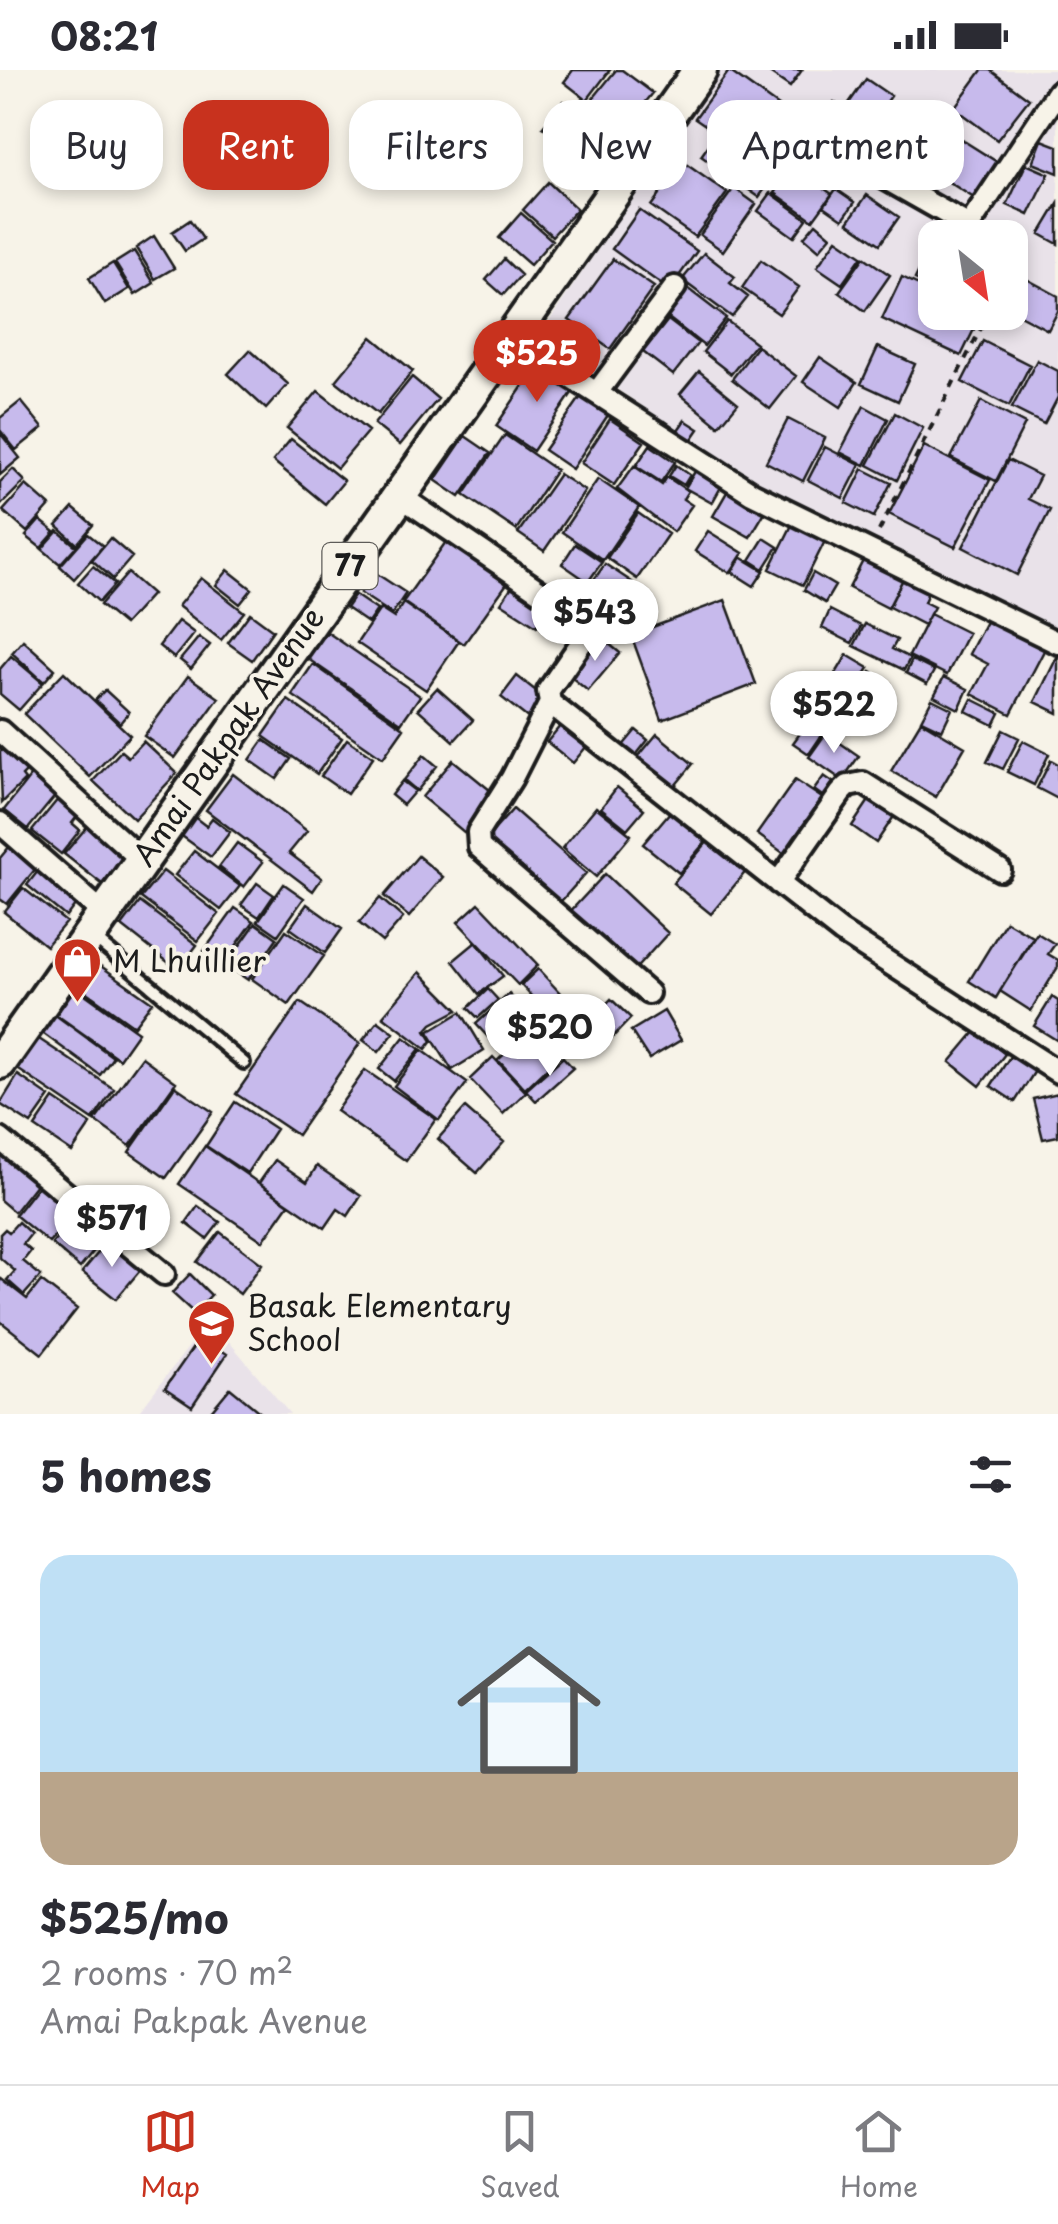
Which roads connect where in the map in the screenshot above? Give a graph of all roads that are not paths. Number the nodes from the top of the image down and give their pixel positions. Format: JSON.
{"nodes":[{"id":1,"x":700,"y":70,"type":"edge"},
{"id":2,"x":1058,"y":92,"type":"edge"},
{"id":3,"x":906,"y":190,"type":"edge"},
{"id":4,"x":675,"y":287,"type":"dead end"},
{"id":5,"x":512,"y":339,"type":"junction"},
{"id":6,"x":598,"y":391,"type":"junction"},
{"id":7,"x":400,"y":496,"type":"junction"},
{"id":8,"x":1058,"y":642,"type":"edge"},
{"id":9,"x":550,"y":703,"type":"junction"},
{"id":10,"x":0,"y":731,"type":"edge"},
{"id":11,"x":0,"y":823,"type":"edge"},
{"id":12,"x":142,"y":860,"type":"junction"},
{"id":13,"x":1000,"y":870,"type":"dead end"},
{"id":14,"x":778,"y":882,"type":"junction"},
{"id":15,"x":97,"y":924,"type":"junction"},
{"id":16,"x":648,"y":993,"type":"dead end"},
{"id":17,"x":0,"y":1062,"type":"edge"},
{"id":18,"x":244,"y":1062,"type":"dead end"},
{"id":19,"x":1058,"y":1072,"type":"edge"},
{"id":20,"x":0,"y":1139,"type":"edge"},
{"id":21,"x":164,"y":1274,"type":"dead end"}],
"edges":[{"from":1,"to":5,"type":"highway","name":"Amai Pakpak Avenue","number":"77"},
{"from":2,"to":3,"type":"street"},
{"from":4,"to":6,"type":"street"},
{"from":5,"to":6,"type":"street"},
{"from":5,"to":7,"type":"highway","name":"Amai Pakpak Avenue","number":"77"},
{"from":6,"to":8,"type":"street"},
{"from":7,"to":9,"type":"street"},
{"from":7,"to":12,"type":"highway","name":"Amai Pakpak Avenue","number":"77"},
{"from":9,"to":14,"type":"street"},
{"from":9,"to":16,"type":"street"},
{"from":10,"to":12,"type":"street"},
{"from":11,"to":15,"type":"street"},
{"from":12,"to":15,"type":"highway","name":"Amai Pakpak Avenue","number":"77"},
{"from":13,"to":14,"type":"street"},
{"from":14,"to":19,"type":"street"},
{"from":15,"to":17,"type":"highway","name":"Amai Pakpak Avenue","number":"77"},
{"from":15,"to":18,"type":"lane"},
{"from":20,"to":21,"type":"street"}]}
